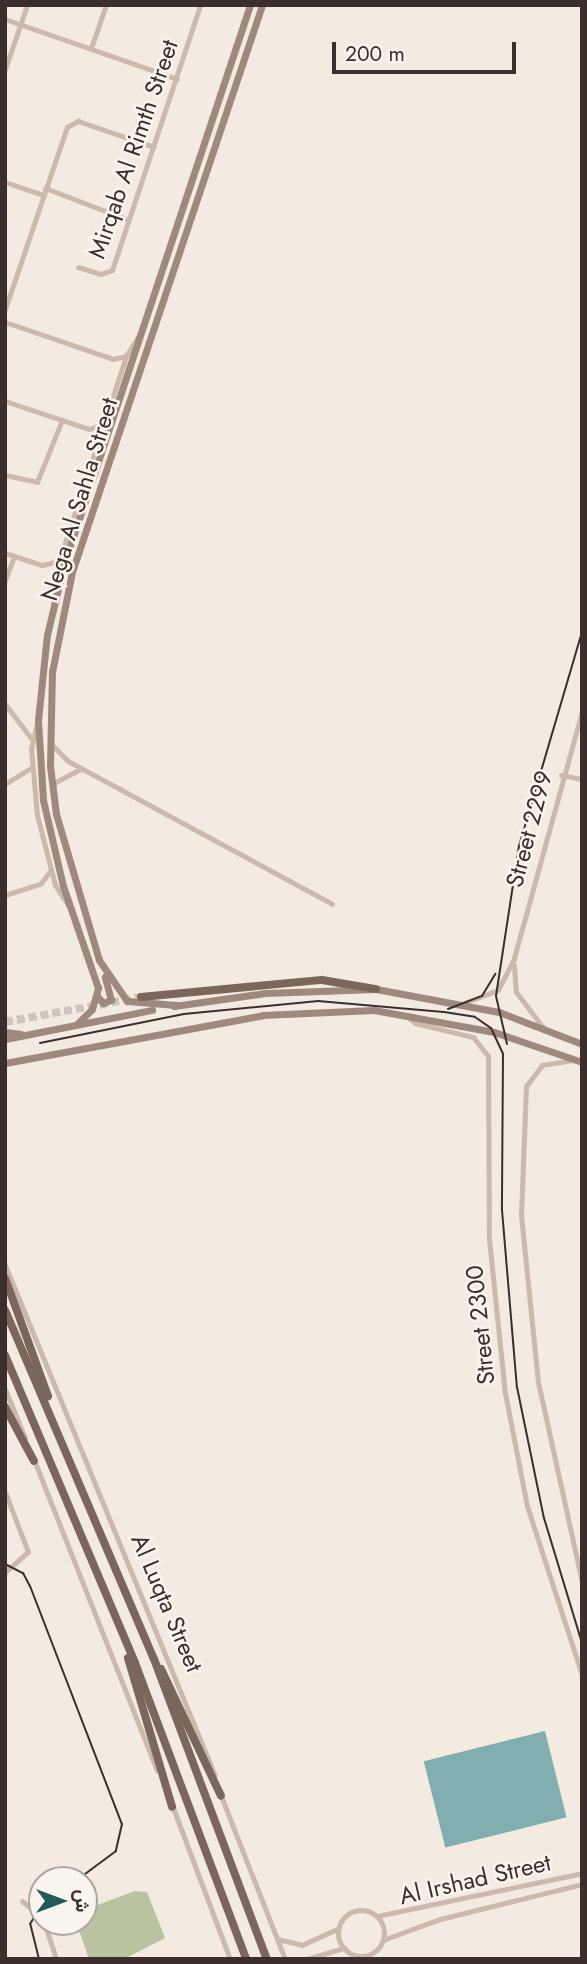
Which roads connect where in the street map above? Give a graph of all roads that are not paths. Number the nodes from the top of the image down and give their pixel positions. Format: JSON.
{"nodes":[{"id":1,"x":27,"y":5,"type":"edge"},
{"id":2,"x":106,"y":5,"type":"edge"},
{"id":3,"x":200,"y":5,"type":"edge"},
{"id":4,"x":250,"y":5,"type":"edge"},
{"id":5,"x":262,"y":5,"type":"edge"},
{"id":6,"x":5,"y":19,"type":"edge"},
{"id":7,"x":20,"y":24,"type":"junction"},
{"id":8,"x":91,"y":48,"type":"junction"},
{"id":9,"x":5,"y":69,"type":"edge"},
{"id":10,"x":177,"y":79,"type":"junction"},
{"id":11,"x":154,"y":147,"type":"junction"},
{"id":12,"x":5,"y":182,"type":"edge"},
{"id":13,"x":44,"y":192,"type":"junction"},
{"id":14,"x":129,"y":220,"type":"junction"},
{"id":15,"x":78,"y":267,"type":"dead end"},
{"id":16,"x":5,"y":309,"type":"edge"},
{"id":17,"x":5,"y":322,"type":"edge"},
{"id":18,"x":140,"y":334,"type":"junction"},
{"id":19,"x":126,"y":356,"type":"junction"},
{"id":20,"x":113,"y":359,"type":"junction"},
{"id":21,"x":122,"y":372,"type":"junction"},
{"id":22,"x":5,"y":401,"type":"edge"},
{"id":23,"x":62,"y":420,"type":"junction"},
{"id":24,"x":104,"y":424,"type":"junction"},
{"id":25,"x":89,"y":429,"type":"junction"},
{"id":26,"x":99,"y":443,"type":"junction"},
{"id":27,"x":5,"y":475,"type":"edge"},
{"id":28,"x":5,"y":553,"type":"edge"},
{"id":29,"x":14,"y":556,"type":"junction"},
{"id":30,"x":59,"y":561,"type":"junction"},
{"id":31,"x":42,"y":565,"type":"junction"},
{"id":32,"x":54,"y":578,"type":"junction"},
{"id":33,"x":5,"y":580,"type":"edge"},
{"id":34,"x":53,"y":610,"type":"junction"},
{"id":35,"x":5,"y":704,"type":"edge"},
{"id":36,"x":582,"y":711,"type":"edge"},
{"id":37,"x":38,"y":720,"type":"junction"},
{"id":38,"x":31,"y":738,"type":"junction"},
{"id":39,"x":49,"y":741,"type":"junction"},
{"id":40,"x":31,"y":768,"type":"junction"},
{"id":41,"x":83,"y":769,"type":"junction"},
{"id":42,"x":561,"y":775,"type":"junction"},
{"id":43,"x":21,"y":779,"type":"junction"},
{"id":44,"x":582,"y":779,"type":"edge"},
{"id":45,"x":5,"y":785,"type":"edge"},
{"id":46,"x":33,"y":785,"type":"junction"},
{"id":47,"x":51,"y":786,"type":"junction"},
{"id":48,"x":50,"y":871,"type":"junction"},
{"id":49,"x":41,"y":883,"type":"junction"},
{"id":50,"x":55,"y":885,"type":"junction"},
{"id":51,"x":5,"y":895,"type":"edge"},
{"id":52,"x":332,"y":904,"type":"dead end"},
{"id":53,"x":73,"y":912,"type":"junction"},
{"id":54,"x":514,"y":958,"type":"junction"},
{"id":55,"x":99,"y":960,"type":"junction"},
{"id":56,"x":376,"y":989,"type":"junction"},
{"id":57,"x":97,"y":997,"type":"junction"},
{"id":58,"x":141,"y":997,"type":"tunnel mouth"},
{"id":59,"x":464,"y":1003,"type":"junction"},
{"id":60,"x":176,"y":1005,"type":"junction"},
{"id":61,"x":407,"y":1016,"type":"junction"},
{"id":62,"x":77,"y":1024,"type":"junction"},
{"id":63,"x":541,"y":1026,"type":"junction"},
{"id":64,"x":5,"y":1032,"type":"edge"},
{"id":65,"x":25,"y":1035,"type":"junction"},
{"id":66,"x":5,"y":1039,"type":"edge"},
{"id":67,"x":582,"y":1044,"type":"edge"},
{"id":68,"x":579,"y":1061,"type":"edge"},
{"id":69,"x":5,"y":1063,"type":"edge"},
{"id":70,"x":5,"y":1265,"type":"edge"},
{"id":71,"x":5,"y":1278,"type":"edge"},
{"id":72,"x":5,"y":1310,"type":"edge"},
{"id":73,"x":5,"y":1355,"type":"edge"},
{"id":74,"x":5,"y":1369,"type":"edge"},
{"id":75,"x":5,"y":1389,"type":"edge"},
{"id":76,"x":5,"y":1407,"type":"edge"},
{"id":77,"x":68,"y":1455,"type":"junction"},
{"id":78,"x":34,"y":1461,"type":"junction"},
{"id":79,"x":51,"y":1463,"type":"junction"},
{"id":80,"x":5,"y":1492,"type":"edge"},
{"id":81,"x":5,"y":1572,"type":"edge"},
{"id":82,"x":582,"y":1581,"type":"edge"},
{"id":83,"x":114,"y":1612,"type":"junction"},
{"id":84,"x":154,"y":1659,"type":"junction"},
{"id":85,"x":582,"y":1675,"type":"edge"},
{"id":86,"x":220,"y":1796,"type":"junction"},
{"id":87,"x":172,"y":1807,"type":"junction"},
{"id":88,"x":582,"y":1873,"type":"edge"},
{"id":89,"x":582,"y":1884,"type":"edge"},
{"id":90,"x":22,"y":1901,"type":"dead end"},
{"id":91,"x":28,"y":1906,"type":"edge"},
{"id":92,"x":377,"y":1916,"type":"junction"},
{"id":93,"x":339,"y":1928,"type":"junction"},
{"id":94,"x":48,"y":1936,"type":"edge"},
{"id":95,"x":277,"y":1939,"type":"junction"},
{"id":96,"x":383,"y":1940,"type":"junction"},
{"id":97,"x":344,"y":1948,"type":"junction"},
{"id":98,"x":377,"y":1950,"type":"junction"},
{"id":99,"x":354,"y":1957,"type":"edge"},
{"id":100,"x":56,"y":1959,"type":"edge"},
{"id":101,"x":230,"y":1959,"type":"edge"},
{"id":102,"x":246,"y":1959,"type":"edge"},
{"id":103,"x":267,"y":1959,"type":"edge"},
{"id":104,"x":285,"y":1959,"type":"edge"},
{"id":105,"x":307,"y":1959,"type":"edge"},
{"id":106,"x":372,"y":1959,"type":"edge"}],
"edges":[{"from":1,"to":7,"type":"street"},
{"from":2,"to":8,"type":"street"},
{"from":3,"to":10,"type":"street","name":"Mirqab Al Rimth Street"},
{"from":4,"to":18,"type":"street","name":"Nega Al Sahla Street"},
{"from":5,"to":39,"type":"street","name":"Nega Al Sahla Street"},
{"from":6,"to":7,"type":"street"},
{"from":7,"to":8,"type":"street"},
{"from":7,"to":9,"type":"street"},
{"from":8,"to":10,"type":"street"},
{"from":10,"to":11,"type":"street","name":"Mirqab Al Rimth Street"},
{"from":11,"to":13,"type":"street"},
{"from":11,"to":14,"type":"street","name":"Mirqab Al Rimth Street"},
{"from":12,"to":13,"type":"street"},
{"from":13,"to":14,"type":"street"},
{"from":13,"to":16,"type":"street"},
{"from":14,"to":15,"type":"street","name":"Mirqab Al Rimth Street"},
{"from":17,"to":20,"type":"street"},
{"from":18,"to":19,"type":"street"},
{"from":18,"to":34,"type":"street","name":"Nega Al Sahla Street"},
{"from":19,"to":20,"type":"street"},
{"from":19,"to":21,"type":"street"},
{"from":20,"to":21,"type":"street"},
{"from":21,"to":24,"type":"street"},
{"from":22,"to":23,"type":"street"},
{"from":23,"to":25,"type":"street"},
{"from":23,"to":27,"type":"street"},
{"from":24,"to":25,"type":"street"},
{"from":24,"to":26,"type":"street"},
{"from":25,"to":26,"type":"street"},
{"from":26,"to":30,"type":"street"},
{"from":28,"to":29,"type":"street"},
{"from":29,"to":31,"type":"street"},
{"from":29,"to":33,"type":"street"},
{"from":30,"to":31,"type":"street"},
{"from":30,"to":32,"type":"street"},
{"from":31,"to":32,"type":"street"},
{"from":32,"to":34,"type":"street"},
{"from":34,"to":37,"type":"street","name":"Nega Al Sahla Street"},
{"from":35,"to":38,"type":"street"},
{"from":36,"to":42,"type":"street","name":"Street 2299"},
{"from":37,"to":38,"type":"street","name":"Nega Al Sahla Street"},
{"from":37,"to":53,"type":"street","name":"Nega Al Sahla Street"},
{"from":38,"to":40,"type":"street","name":"Nega Al Sahla Street"},
{"from":39,"to":41,"type":"street"},
{"from":39,"to":47,"type":"street","name":"Nega Al Sahla Street"},
{"from":40,"to":43,"type":"street"},
{"from":40,"to":46,"type":"street","name":"Nega Al Sahla Street"},
{"from":41,"to":47,"type":"street"},
{"from":41,"to":52,"type":"street"},
{"from":42,"to":44,"type":"street"},
{"from":42,"to":54,"type":"street","name":"Street 2299"},
{"from":43,"to":45,"type":"street"},
{"from":43,"to":46,"type":"street"},
{"from":46,"to":48,"type":"street","name":"Nega Al Sahla Street"},
{"from":47,"to":55,"type":"street","name":"Nega Al Sahla Street"},
{"from":48,"to":49,"type":"street"},
{"from":48,"to":50,"type":"street","name":"Nega Al Sahla Street"},
{"from":49,"to":50,"type":"street"},
{"from":49,"to":51,"type":"street"},
{"from":50,"to":53,"type":"street","name":"Nega Al Sahla Street"},
{"from":53,"to":57,"type":"street","name":"Nega Al Sahla Street"},
{"from":54,"to":59,"type":"street","name":"Street 2299"},
{"from":54,"to":63,"type":"street","name":"Street 2299"},
{"from":55,"to":57,"type":"street"},
{"from":55,"to":60,"type":"street","name":"Nega Al Sahla Street"},
{"from":56,"to":58,"type":"main road"},
{"from":56,"to":59,"type":"street"},
{"from":56,"to":60,"type":"street"},
{"from":57,"to":62,"type":"street"},
{"from":59,"to":63,"type":"street"},
{"from":60,"to":62,"type":"street"},
{"from":61,"to":68,"type":"street"},
{"from":61,"to":69,"type":"street"},
{"from":61,"to":85,"type":"street","name":"Street 2300"},
{"from":62,"to":65,"type":"street"},
{"from":63,"to":67,"type":"street"},
{"from":64,"to":65,"type":"street"},
{"from":65,"to":66,"type":"street"},
{"from":68,"to":82,"type":"street","name":"Street 2300"},
{"from":70,"to":86,"type":"street","name":"Al Luqta Street"},
{"from":71,"to":77,"type":"main road"},
{"from":72,"to":77,"type":"main road","name":"Al Luqta Street"},
{"from":73,"to":79,"type":"main road"},
{"from":74,"to":79,"type":"main road"},
{"from":75,"to":78,"type":"street"},
{"from":76,"to":78,"type":"main road"},
{"from":77,"to":84,"type":"main road","name":"Al Luqta Street"},
{"from":78,"to":87,"type":"street"},
{"from":79,"to":83,"type":"main road"},
{"from":80,"to":81,"type":"street"},
{"from":83,"to":87,"type":"main road"},
{"from":83,"to":102,"type":"main road"},
{"from":84,"to":86,"type":"main road"},
{"from":84,"to":103,"type":"main road","name":"Al Luqta Street"},
{"from":86,"to":95,"type":"street","name":"Al Luqta Street"},
{"from":87,"to":101,"type":"street"},
{"from":88,"to":92,"type":"street","name":"Al Irshad Street"},
{"from":89,"to":96,"type":"street","name":"Al Irshad Street"},
{"from":90,"to":91,"type":"street"},
{"from":92,"to":93,"type":"street"},
{"from":92,"to":96,"type":"street"},
{"from":93,"to":95,"type":"street"},
{"from":93,"to":97,"type":"street"},
{"from":94,"to":100,"type":"street"},
{"from":95,"to":104,"type":"street","name":"Al Luqta Street"},
{"from":96,"to":98,"type":"street"},
{"from":97,"to":99,"type":"street"},
{"from":97,"to":105,"type":"street"},
{"from":98,"to":99,"type":"street"},
{"from":98,"to":106,"type":"street"}]}
